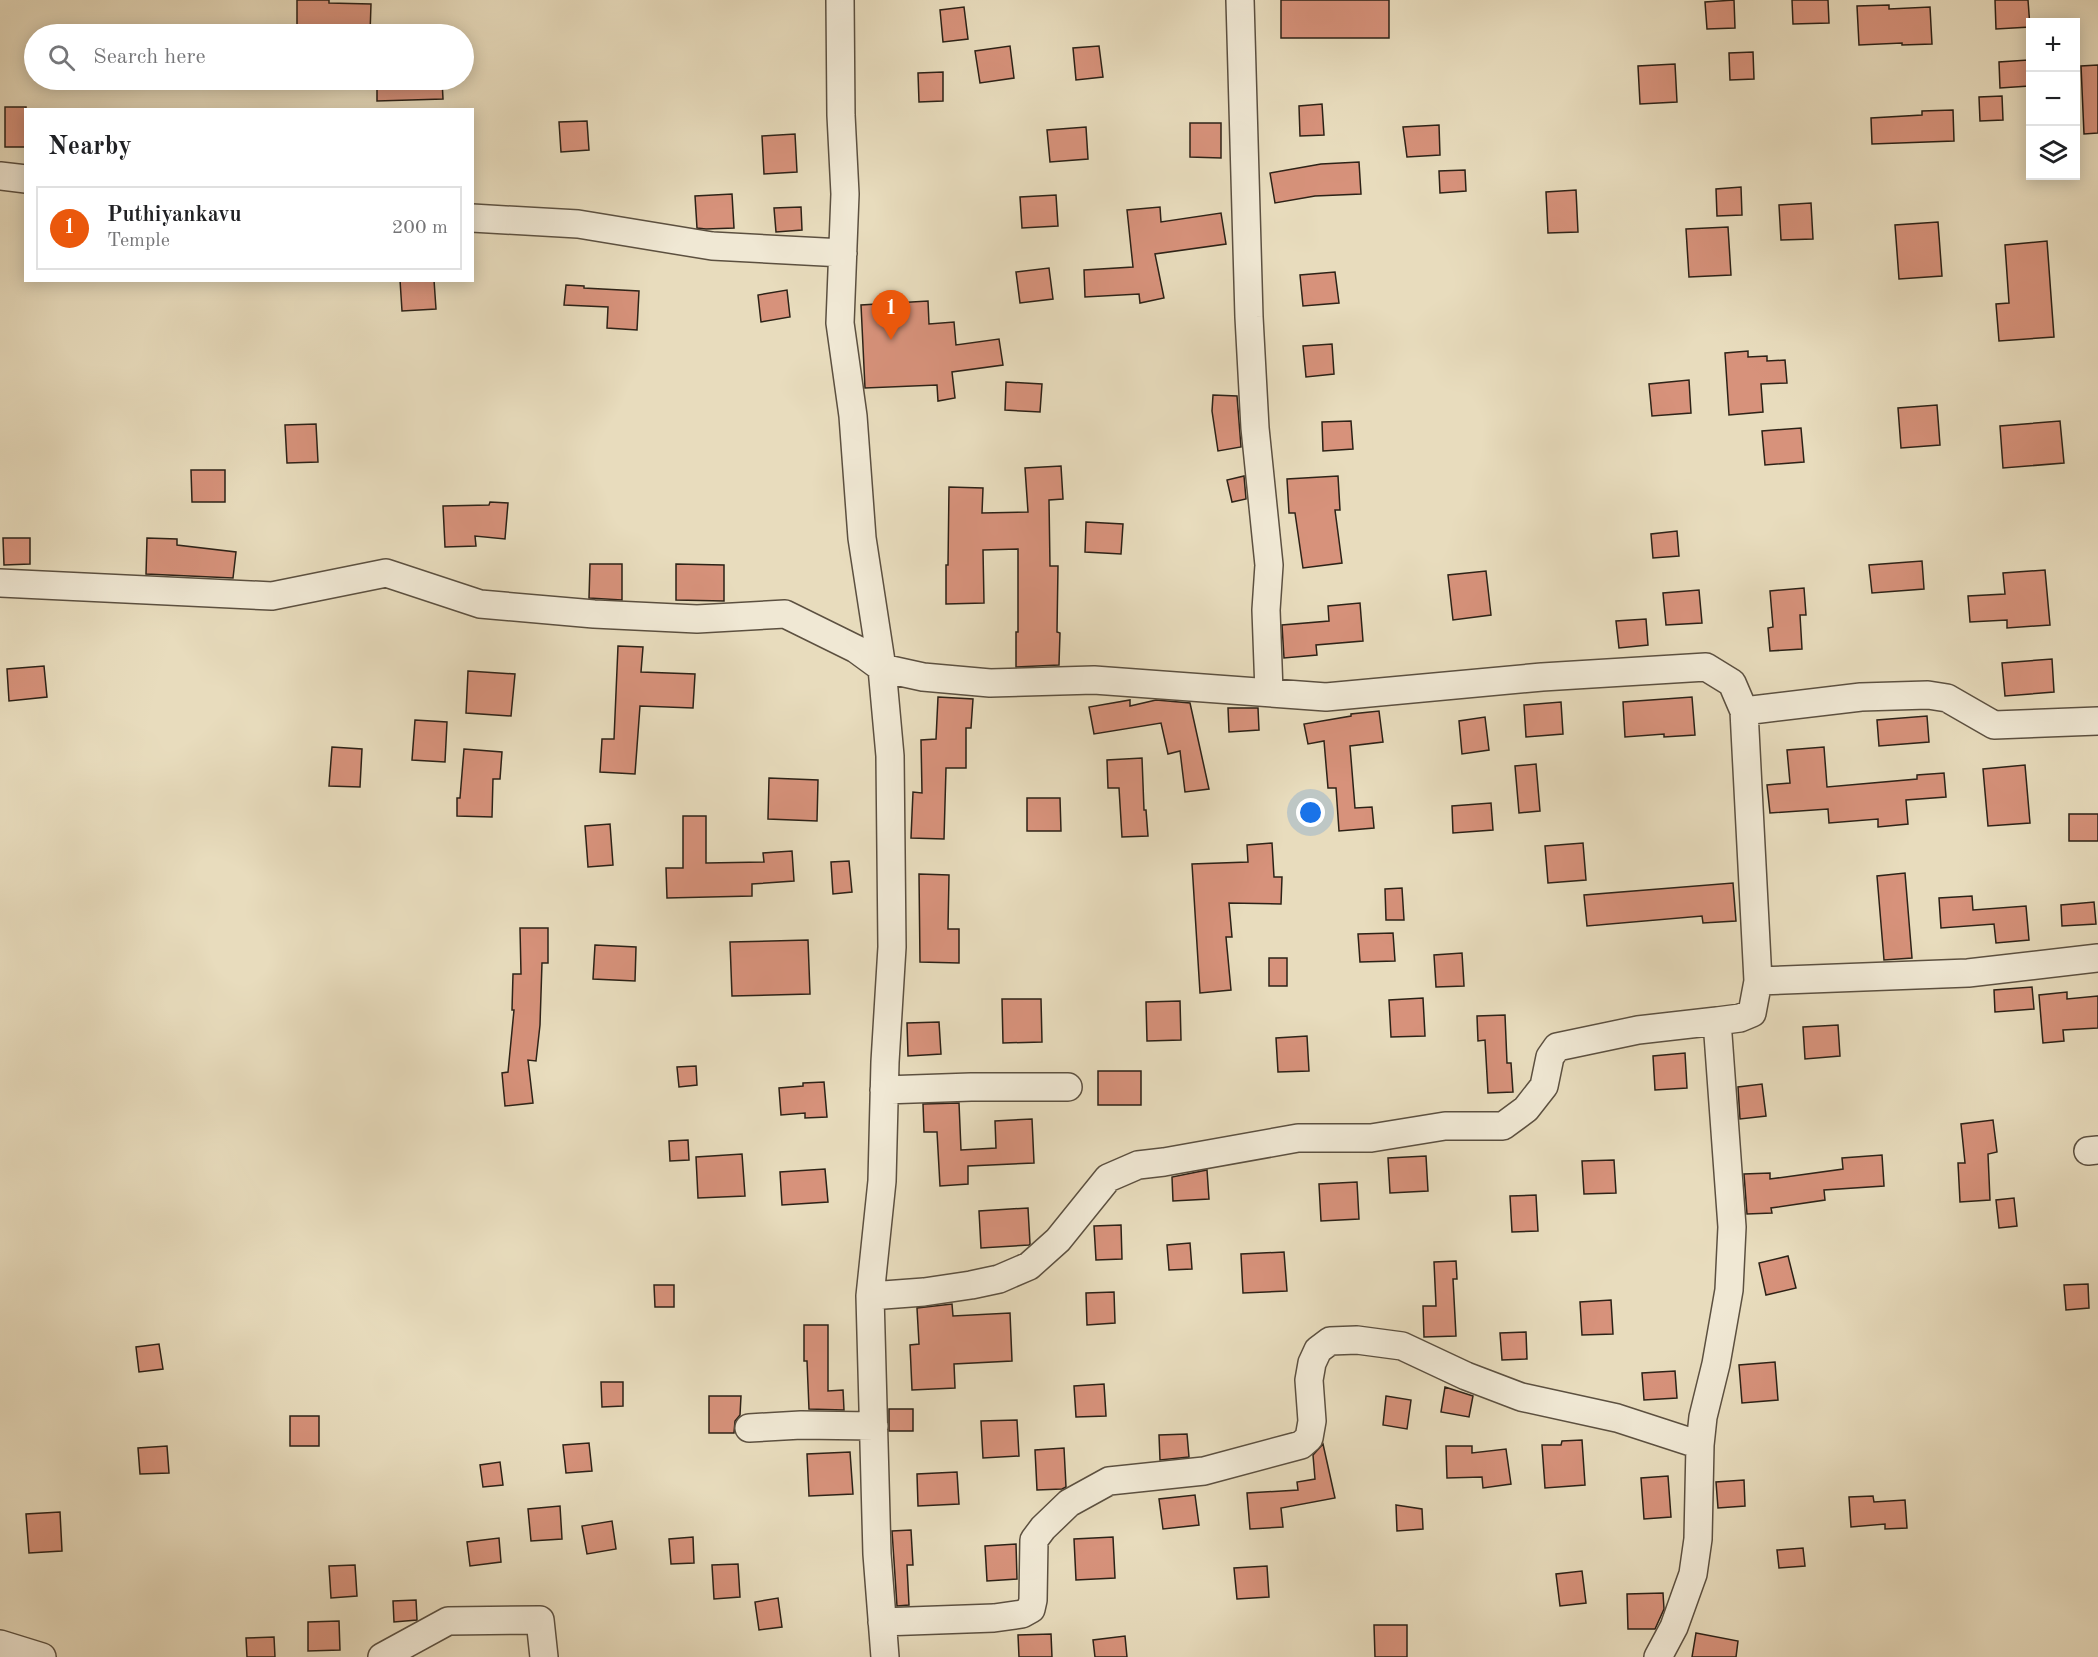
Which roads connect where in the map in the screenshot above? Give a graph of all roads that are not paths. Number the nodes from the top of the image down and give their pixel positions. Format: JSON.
{"nodes":[{"id":1,"x":840,"y":0,"type":"edge"},
{"id":2,"x":1240,"y":0,"type":"edge"},
{"id":3,"x":0,"y":176,"type":"edge"},
{"id":4,"x":24,"y":179,"type":"edge"},
{"id":5,"x":474,"y":218,"type":"edge"},
{"id":6,"x":843,"y":253,"type":"junction"},
{"id":7,"x":0,"y":583,"type":"edge"},
{"id":8,"x":882,"y":668,"type":"junction"},
{"id":9,"x":1269,"y":692,"type":"junction"},
{"id":10,"x":1744,"y":711,"type":"junction"},
{"id":11,"x":2098,"y":721,"type":"edge"},
{"id":12,"x":2098,"y":958,"type":"edge"},
{"id":13,"x":1758,"y":981,"type":"junction"},
{"id":14,"x":1717,"y":1021,"type":"junction"},
{"id":15,"x":1068,"y":1087,"type":"dead end"},
{"id":16,"x":884,"y":1090,"type":"junction"},
{"id":17,"x":870,"y":1296,"type":"junction"},
{"id":18,"x":874,"y":1426,"type":"junction"},
{"id":19,"x":749,"y":1428,"type":"dead end"},
{"id":20,"x":1700,"y":1444,"type":"junction"},
{"id":21,"x":882,"y":1622,"type":"junction"},
{"id":22,"x":0,"y":1644,"type":"edge"},
{"id":23,"x":42,"y":1657,"type":"edge"},
{"id":24,"x":382,"y":1657,"type":"edge"},
{"id":25,"x":544,"y":1657,"type":"edge"},
{"id":26,"x":885,"y":1657,"type":"edge"},
{"id":27,"x":1658,"y":1657,"type":"edge"}],
"edges":[{"from":1,"to":6,"type":"street"},
{"from":2,"to":9,"type":"street"},
{"from":3,"to":4,"type":"street"},
{"from":5,"to":6,"type":"street"},
{"from":6,"to":8,"type":"street"},
{"from":7,"to":8,"type":"street"},
{"from":8,"to":9,"type":"street"},
{"from":8,"to":16,"type":"street"},
{"from":9,"to":10,"type":"street"},
{"from":10,"to":11,"type":"street"},
{"from":10,"to":13,"type":"street"},
{"from":12,"to":13,"type":"street"},
{"from":13,"to":14,"type":"street"},
{"from":14,"to":17,"type":"street"},
{"from":14,"to":20,"type":"street"},
{"from":15,"to":16,"type":"street"},
{"from":16,"to":17,"type":"street"},
{"from":17,"to":18,"type":"street"},
{"from":18,"to":19,"type":"street"},
{"from":18,"to":21,"type":"street"},
{"from":20,"to":21,"type":"street"},
{"from":20,"to":27,"type":"street"},
{"from":21,"to":26,"type":"street"},
{"from":22,"to":23,"type":"street"},
{"from":24,"to":25,"type":"street"}]}
